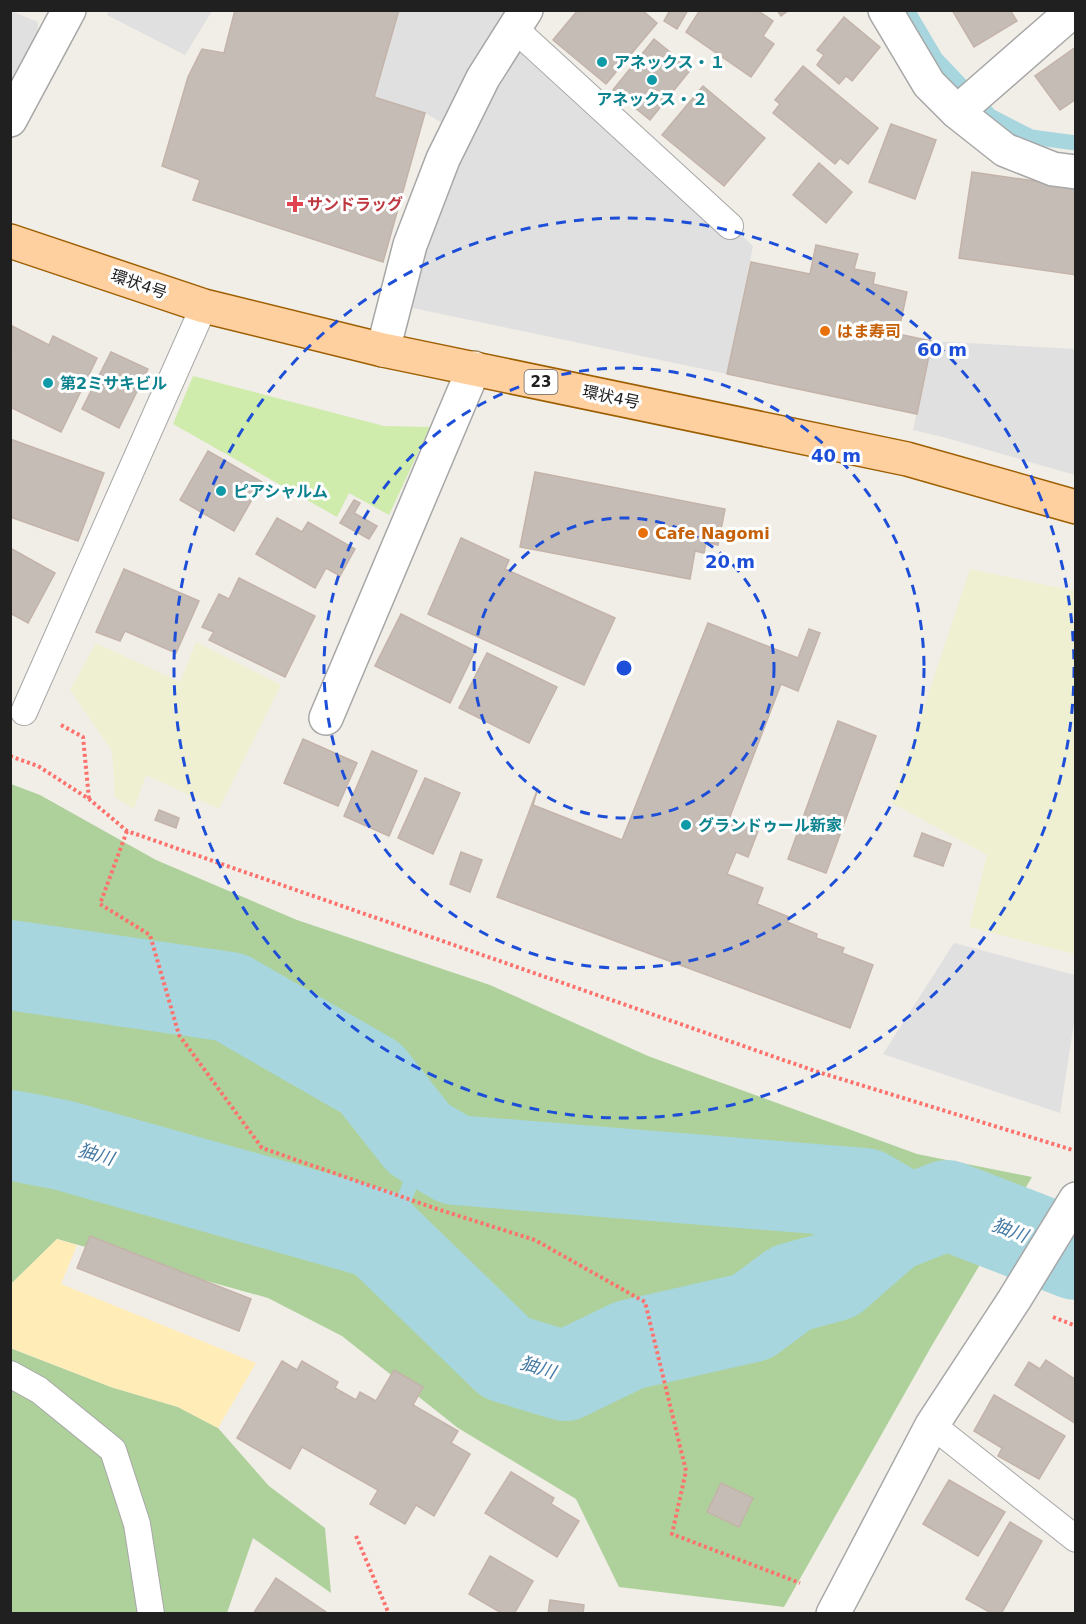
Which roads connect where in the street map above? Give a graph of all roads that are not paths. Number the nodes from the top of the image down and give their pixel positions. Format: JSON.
{"nodes":[{"id":1,"x":69,"y":10,"type":"edge"},
{"id":2,"x":885,"y":10,"type":"edge"},
{"id":3,"x":1064,"y":10,"type":"edge"},
{"id":4,"x":520,"y":20,"type":"edge"},
{"id":5,"x":965,"y":105,"type":"junction"},
{"id":6,"x":10,"y":120,"type":"edge"},
{"id":7,"x":1076,"y":172,"type":"edge"},
{"id":8,"x":730,"y":226,"type":"dead end"},
{"id":9,"x":10,"y":241,"type":"edge"},
{"id":10,"x":204,"y":306,"type":"junction"},
{"id":11,"x":382,"y":350,"type":"junction"},
{"id":12,"x":474,"y":368,"type":"junction"},
{"id":13,"x":1076,"y":507,"type":"edge"},
{"id":14,"x":24,"y":712,"type":"dead end"},
{"id":15,"x":326,"y":718,"type":"dead end"},
{"id":16,"x":1076,"y":1199,"type":"edge"},
{"id":17,"x":10,"y":1374,"type":"edge"},
{"id":18,"x":932,"y":1425,"type":"junction"},
{"id":19,"x":1076,"y":1539,"type":"edge"},
{"id":20,"x":837,"y":1606,"type":"edge"},
{"id":21,"x":151,"y":1614,"type":"edge"}],
"edges":[{"from":1,"to":6,"type":"street"},
{"from":2,"to":5,"type":"street"},
{"from":3,"to":5,"type":"street"},
{"from":4,"to":8,"type":"lane"},
{"from":4,"to":11,"type":"street"},
{"from":5,"to":7,"type":"street"},
{"from":9,"to":10,"type":"main road","name":"環状4号","number":"23"},
{"from":10,"to":11,"type":"main road","name":"環状4号","number":"23"},
{"from":10,"to":14,"type":"lane"},
{"from":11,"to":12,"type":"main road","name":"環状4号","number":"23"},
{"from":12,"to":13,"type":"main road","name":"環状4号","number":"23"},
{"from":12,"to":15,"type":"street"},
{"from":16,"to":18,"type":"street"},
{"from":17,"to":21,"type":"lane"},
{"from":18,"to":19,"type":"lane"},
{"from":18,"to":20,"type":"street"}]}
